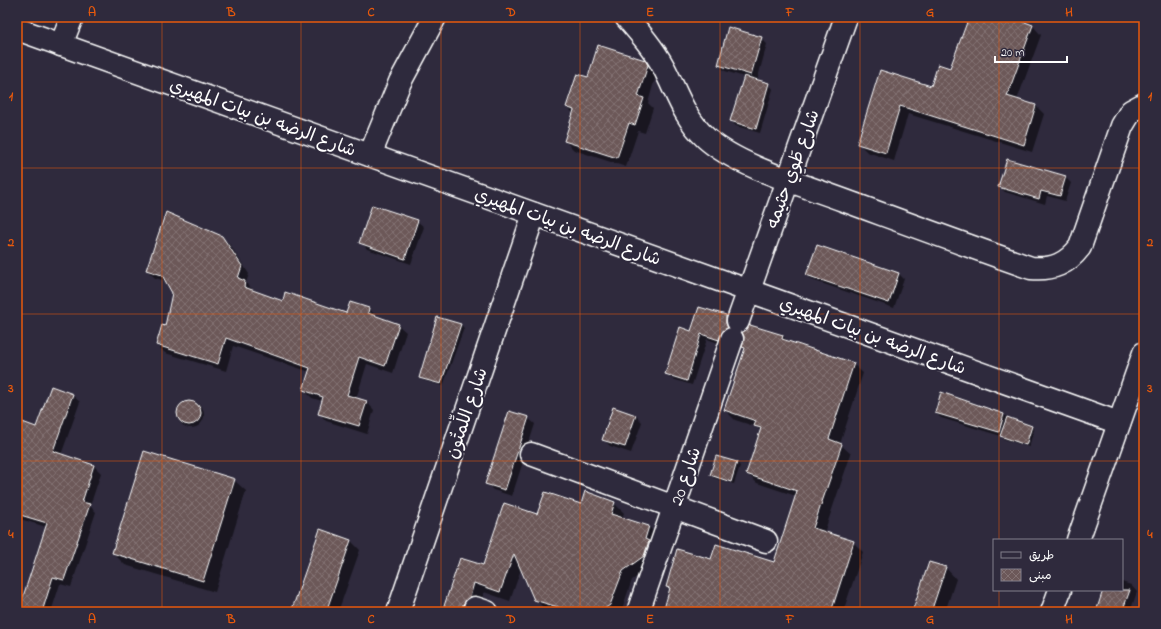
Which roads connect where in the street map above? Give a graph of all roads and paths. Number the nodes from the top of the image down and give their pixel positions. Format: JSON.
{"nodes":[{"id":1,"x":72,"y":17,"type":"edge"},
{"id":2,"x":626,"y":17,"type":"edge"},
{"id":3,"x":846,"y":17,"type":"edge"},
{"id":4,"x":430,"y":19,"type":"edge"},
{"id":5,"x":17,"y":29,"type":"edge"},
{"id":6,"x":62,"y":45,"type":"junction"},
{"id":7,"x":1144,"y":104,"type":"edge"},
{"id":8,"x":370,"y":155,"type":"junction"},
{"id":9,"x":788,"y":180,"type":"junction"},
{"id":10,"x":534,"y":214,"type":"junction"},
{"id":11,"x":749,"y":291,"type":"junction"},
{"id":12,"x":735,"y":330,"type":"joint"},
{"id":13,"x":1144,"y":354,"type":"edge"},
{"id":14,"x":1119,"y":423,"type":"junction"},
{"id":15,"x":531,"y":454,"type":"dead end"},
{"id":16,"x":674,"y":507,"type":"junction"},
{"id":17,"x":1078,"y":539,"type":"edge"},
{"id":18,"x":766,"y":541,"type":"dead end"},
{"id":19,"x":1060,"y":591,"type":"edge"},
{"id":20,"x":398,"y":612,"type":"edge"},
{"id":21,"x":638,"y":612,"type":"edge"},
{"id":22,"x":1052,"y":612,"type":"edge"}],
"edges":[{"from":1,"to":6,"type":"street"},
{"from":2,"to":9,"type":"street"},
{"from":3,"to":9,"type":"street","name":"شارع طَوِي حثيمه"},
{"from":4,"to":8,"type":"street"},
{"from":5,"to":6,"type":"street","name":"شارع الرضه بن بيات المهيري"},
{"from":6,"to":8,"type":"street","name":"شارع الرضه بن بيات المهيري"},
{"from":7,"to":9,"type":"street"},
{"from":8,"to":10,"type":"street","name":"شارع الرضه بن بيات المهيري"},
{"from":9,"to":11,"type":"street","name":"شارع طَوِي حثيمه"},
{"from":10,"to":11,"type":"street","name":"شارع الرضه بن بيات المهيري"},
{"from":10,"to":20,"type":"street","name":"شارع اللِّمتُون"},
{"from":11,"to":12,"type":"street","name":"شارع طَوِي حثيمه"},
{"from":11,"to":14,"type":"street","name":"شارع الرضه بن بيات المهيري"},
{"from":12,"to":16,"type":"street","name":"شارع 20"},
{"from":13,"to":14,"type":"street"},
{"from":14,"to":17,"type":"street"},
{"from":15,"to":16,"type":"street"},
{"from":16,"to":18,"type":"street"},
{"from":16,"to":21,"type":"street","name":"شارع 20"},
{"from":19,"to":22,"type":"street"}]}
